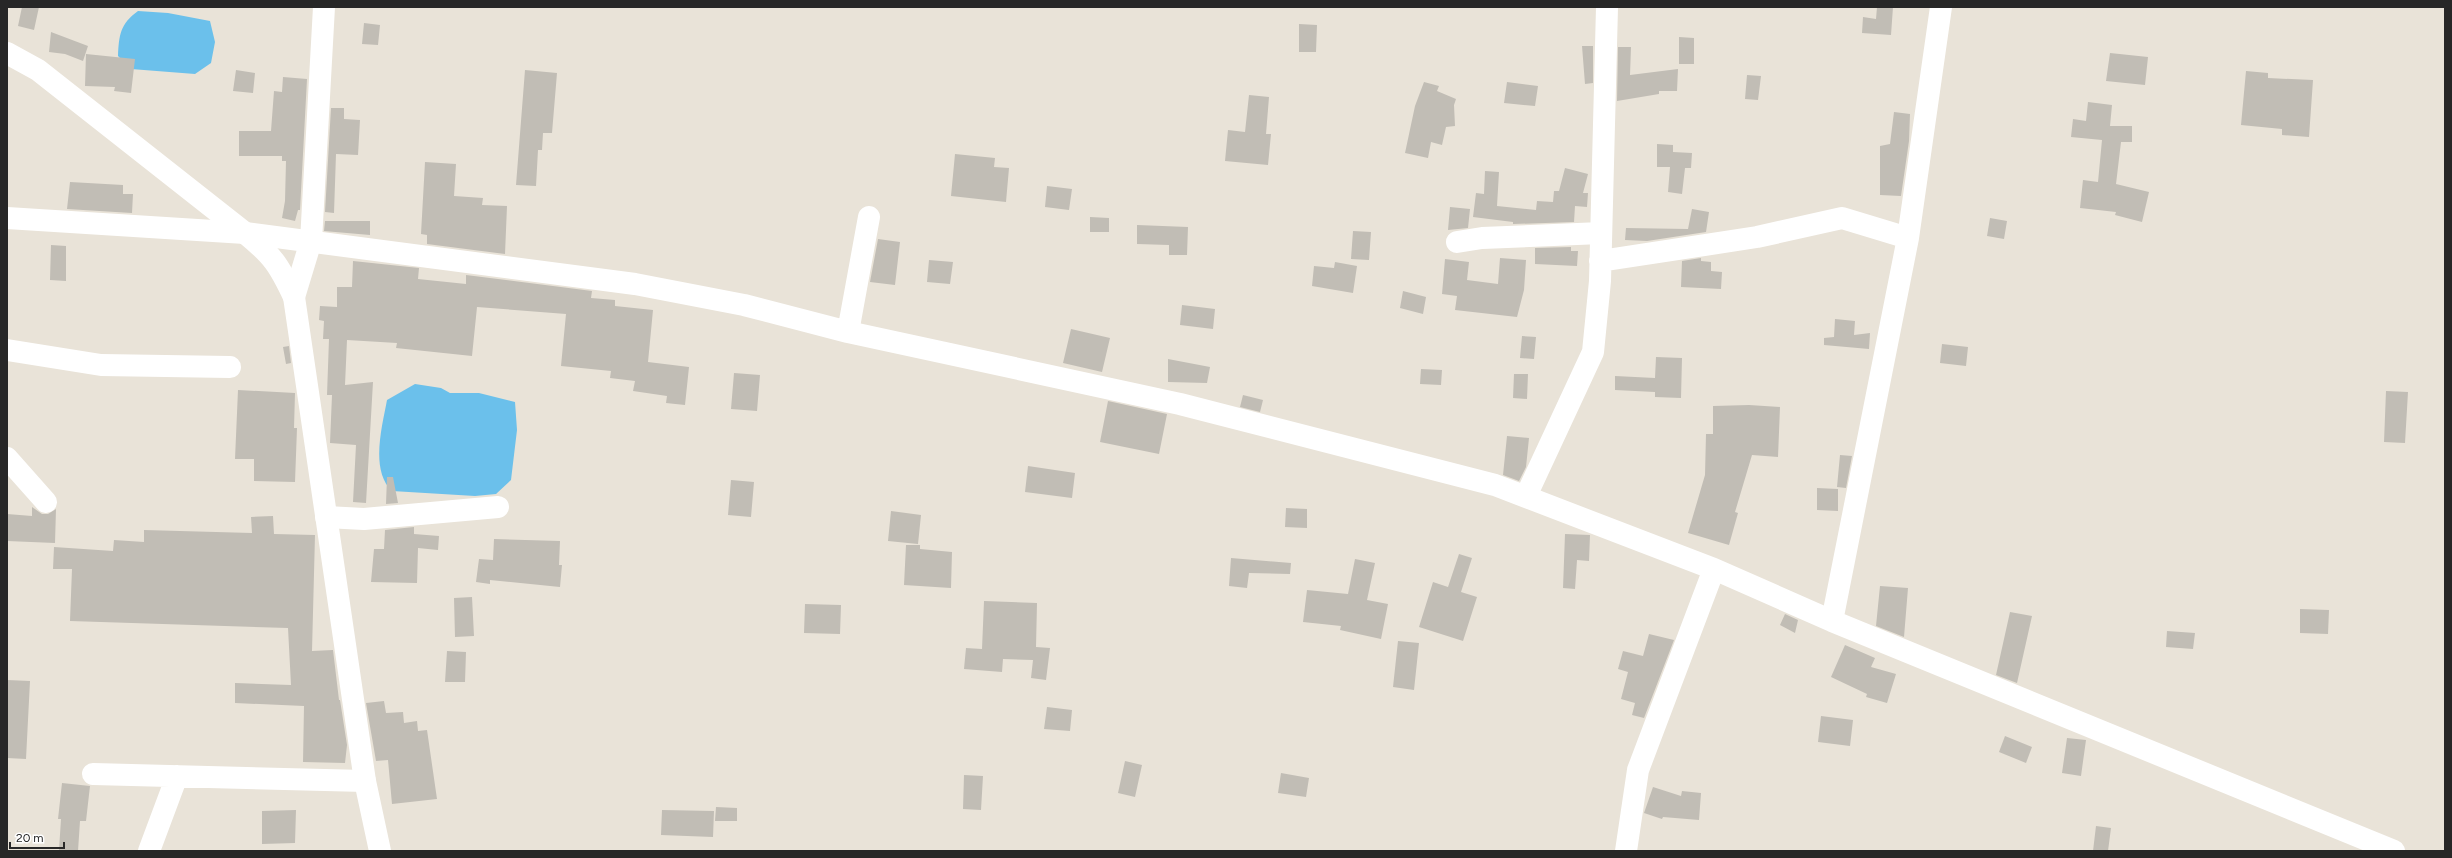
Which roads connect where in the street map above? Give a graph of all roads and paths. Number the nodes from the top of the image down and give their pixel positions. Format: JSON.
{"nodes":[{"id":1,"x":324,"y":7,"type":"edge"},
{"id":2,"x":1607,"y":7,"type":"edge"},
{"id":3,"x":1941,"y":7,"type":"edge"},
{"id":4,"x":7,"y":53,"type":"edge"},
{"id":5,"x":869,"y":217,"type":"dead end"},
{"id":6,"x":7,"y":218,"type":"edge"},
{"id":7,"x":245,"y":233,"type":"junction"},
{"id":8,"x":1601,"y":234,"type":"junction"},
{"id":9,"x":1908,"y":238,"type":"junction"},
{"id":10,"x":311,"y":241,"type":"junction"},
{"id":11,"x":1457,"y":242,"type":"dead end"},
{"id":12,"x":1600,"y":261,"type":"junction"},
{"id":13,"x":294,"y":297,"type":"junction"},
{"id":14,"x":848,"y":332,"type":"junction"},
{"id":15,"x":7,"y":350,"type":"edge"},
{"id":16,"x":230,"y":367,"type":"dead end"},
{"id":17,"x":7,"y":458,"type":"edge"},
{"id":18,"x":1526,"y":496,"type":"junction"},
{"id":19,"x":46,"y":502,"type":"dead end"},
{"id":20,"x":498,"y":507,"type":"dead end"},
{"id":21,"x":326,"y":517,"type":"junction"},
{"id":22,"x":1714,"y":569,"type":"junction"},
{"id":23,"x":1832,"y":621,"type":"junction"},
{"id":24,"x":93,"y":774,"type":"dead end"},
{"id":25,"x":177,"y":776,"type":"junction"},
{"id":26,"x":365,"y":781,"type":"junction"},
{"id":27,"x":149,"y":851,"type":"edge"},
{"id":28,"x":380,"y":851,"type":"edge"},
{"id":29,"x":1626,"y":851,"type":"edge"},
{"id":30,"x":2394,"y":851,"type":"edge"}],
"edges":[{"from":1,"to":10,"type":"street"},
{"from":2,"to":8,"type":"street"},
{"from":3,"to":9,"type":"street"},
{"from":4,"to":7,"type":"street"},
{"from":5,"to":14,"type":"street"},
{"from":6,"to":7,"type":"street"},
{"from":7,"to":10,"type":"street"},
{"from":7,"to":13,"type":"street"},
{"from":8,"to":11,"type":"street"},
{"from":8,"to":12,"type":"street"},
{"from":9,"to":12,"type":"street"},
{"from":9,"to":23,"type":"street"},
{"from":10,"to":13,"type":"street"},
{"from":10,"to":14,"type":"street"},
{"from":12,"to":18,"type":"street"},
{"from":13,"to":21,"type":"street"},
{"from":14,"to":18,"type":"street"},
{"from":15,"to":16,"type":"street"},
{"from":17,"to":19,"type":"street"},
{"from":18,"to":22,"type":"street"},
{"from":20,"to":21,"type":"street"},
{"from":21,"to":26,"type":"street"},
{"from":22,"to":23,"type":"street"},
{"from":22,"to":29,"type":"street"},
{"from":23,"to":30,"type":"street"},
{"from":24,"to":25,"type":"street"},
{"from":25,"to":26,"type":"street"},
{"from":25,"to":27,"type":"street"},
{"from":26,"to":28,"type":"street"}]}
